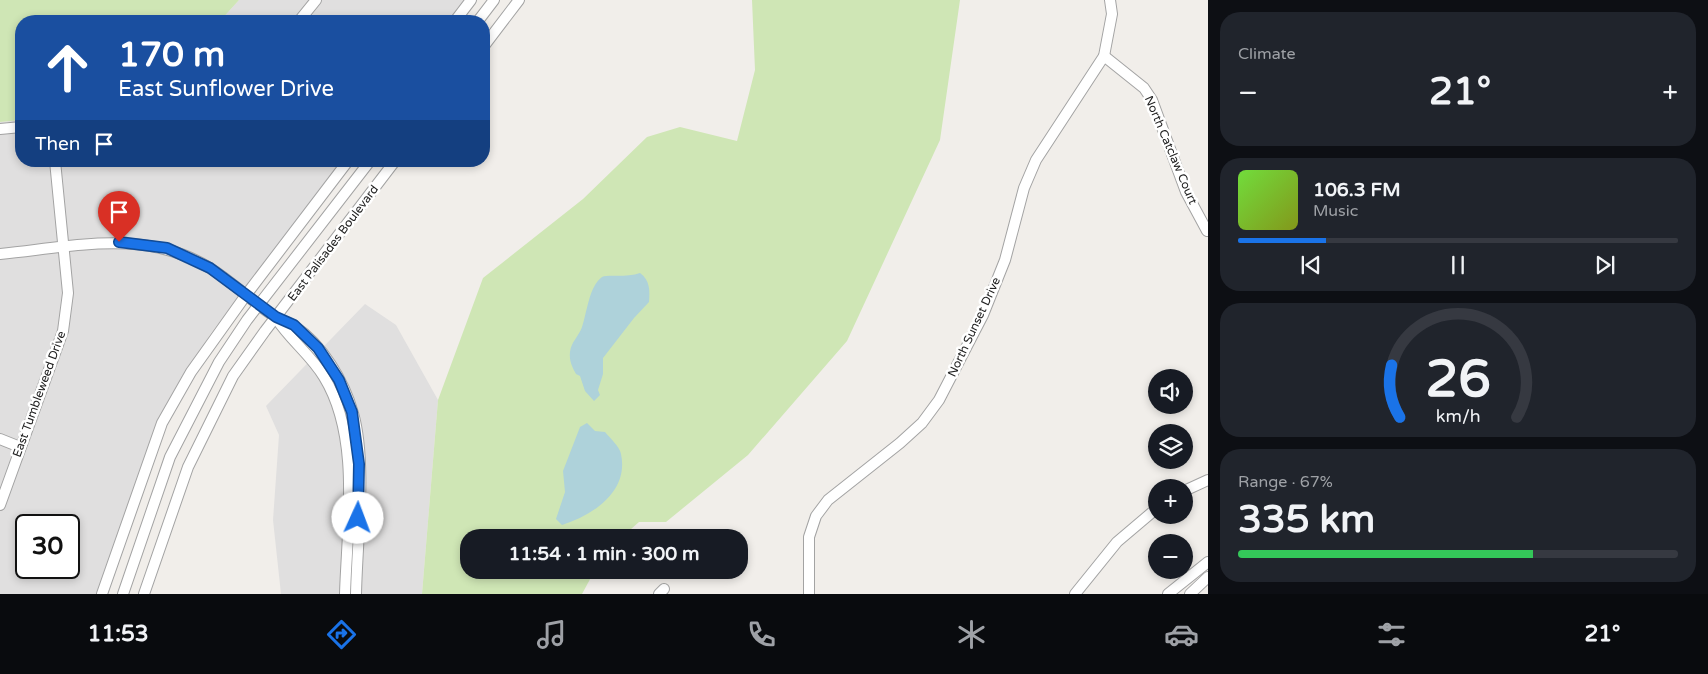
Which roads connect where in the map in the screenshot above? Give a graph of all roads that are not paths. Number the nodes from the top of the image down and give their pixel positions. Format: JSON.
{"nodes":[{"id":1,"x":316,"y":0,"type":"edge"},
{"id":2,"x":471,"y":0,"type":"edge"},
{"id":3,"x":494,"y":0,"type":"edge"},
{"id":4,"x":519,"y":0,"type":"edge"},
{"id":5,"x":1110,"y":0,"type":"edge"},
{"id":6,"x":304,"y":15,"type":"edge"},
{"id":7,"x":460,"y":15,"type":"edge"},
{"id":8,"x":483,"y":15,"type":"edge"},
{"id":9,"x":490,"y":38,"type":"edge"},
{"id":10,"x":1104,"y":56,"type":"junction"},
{"id":11,"x":15,"y":128,"type":"edge"},
{"id":12,"x":0,"y":129,"type":"edge"},
{"id":13,"x":56,"y":167,"type":"edge"},
{"id":14,"x":343,"y":167,"type":"edge"},
{"id":15,"x":365,"y":167,"type":"edge"},
{"id":16,"x":390,"y":167,"type":"edge"},
{"id":17,"x":1207,"y":231,"type":"edge"},
{"id":18,"x":65,"y":248,"type":"junction"},
{"id":19,"x":0,"y":254,"type":"edge"},
{"id":20,"x":246,"y":295,"type":"junction"},
{"id":21,"x":260,"y":306,"type":"junction"},
{"id":22,"x":276,"y":317,"type":"junction"},
{"id":23,"x":0,"y":439,"type":"edge"},
{"id":24,"x":358,"y":445,"type":"junction"},
{"id":25,"x":20,"y":446,"type":"junction"},
{"id":26,"x":347,"y":447,"type":"junction"},
{"id":27,"x":1208,"y":480,"type":"edge"},
{"id":28,"x":1193,"y":487,"type":"edge"},
{"id":29,"x":0,"y":505,"type":"edge"},
{"id":30,"x":1148,"y":515,"type":"edge"},
{"id":31,"x":1208,"y":562,"type":"edge"},
{"id":32,"x":346,"y":563,"type":"junction"},
{"id":33,"x":357,"y":563,"type":"junction"},
{"id":34,"x":1208,"y":577,"type":"edge"},
{"id":35,"x":102,"y":594,"type":"edge"},
{"id":36,"x":123,"y":594,"type":"edge"},
{"id":37,"x":144,"y":594,"type":"edge"},
{"id":38,"x":345,"y":594,"type":"edge"},
{"id":39,"x":356,"y":594,"type":"edge"},
{"id":40,"x":809,"y":594,"type":"edge"},
{"id":41,"x":1075,"y":594,"type":"edge"},
{"id":42,"x":1168,"y":594,"type":"edge"},
{"id":43,"x":1190,"y":594,"type":"edge"}],
"edges":[{"from":1,"to":6,"type":"street"},
{"from":2,"to":7,"type":"street"},
{"from":3,"to":8,"type":"street"},
{"from":4,"to":9,"type":"street"},
{"from":5,"to":10,"type":"street","name":"North Sunset Drive"},
{"from":10,"to":17,"type":"street","name":"North Catclaw Court"},
{"from":10,"to":40,"type":"street","name":"North Sunset Drive"},
{"from":11,"to":12,"type":"street"},
{"from":13,"to":18,"type":"street","name":"East Tumbleweed Drive"},
{"from":14,"to":20,"type":"street"},
{"from":15,"to":21,"type":"street","name":"East Palisades Boulevard"},
{"from":16,"to":22,"type":"street","name":"East Palisades Boulevard"},
{"from":18,"to":19,"type":"street"},
{"from":18,"to":20,"type":"street"},
{"from":18,"to":25,"type":"street","name":"East Tumbleweed Drive"},
{"from":20,"to":21,"type":"street"},
{"from":20,"to":35,"type":"street"},
{"from":21,"to":22,"type":"street"},
{"from":21,"to":36,"type":"street","name":"East Palisades Boulevard"},
{"from":22,"to":24,"type":"street"},
{"from":22,"to":26,"type":"street"},
{"from":22,"to":37,"type":"street","name":"East Palisades Boulevard"},
{"from":23,"to":25,"type":"street"},
{"from":24,"to":26,"type":"street"},
{"from":24,"to":33,"type":"street"},
{"from":25,"to":29,"type":"street","name":"East Tumbleweed Drive"},
{"from":26,"to":32,"type":"street"},
{"from":27,"to":28,"type":"street"},
{"from":30,"to":41,"type":"street"},
{"from":31,"to":42,"type":"street"},
{"from":32,"to":33,"type":"street"},
{"from":32,"to":38,"type":"street"},
{"from":33,"to":39,"type":"street"},
{"from":34,"to":43,"type":"street"}]}
